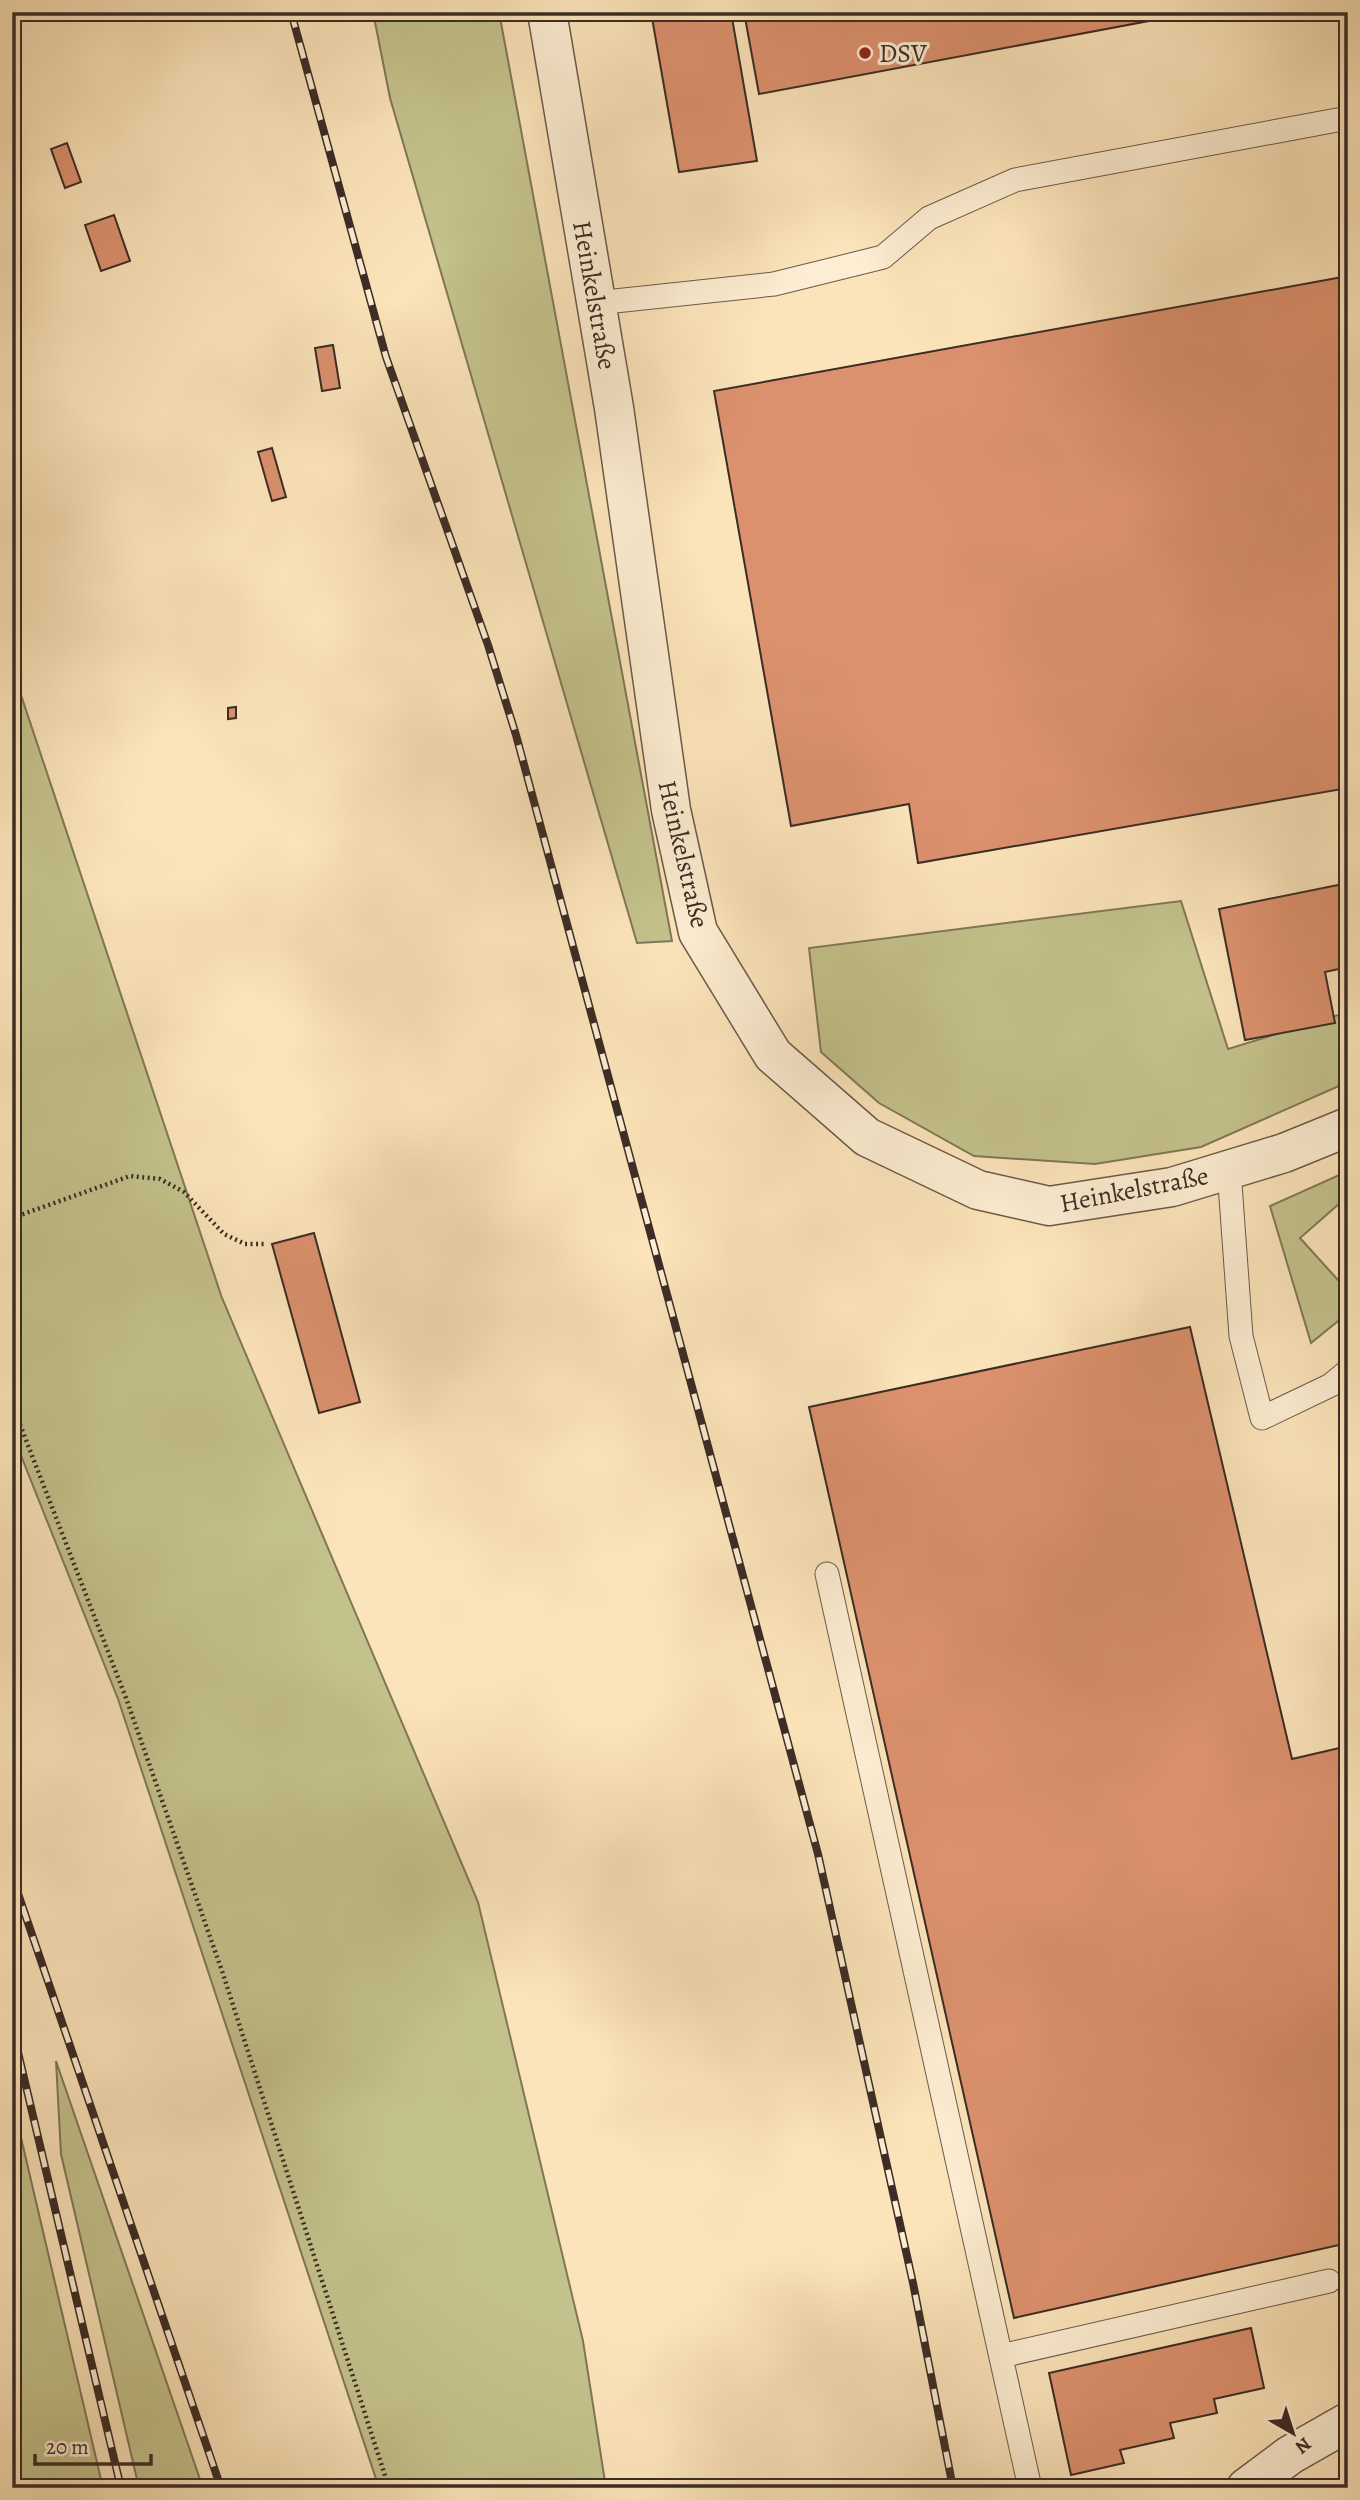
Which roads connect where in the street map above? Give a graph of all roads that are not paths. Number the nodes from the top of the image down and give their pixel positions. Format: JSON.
{"nodes":[{"id":1,"x":547,"y":12,"type":"edge"},
{"id":2,"x":1348,"y":118,"type":"edge"},
{"id":3,"x":596,"y":303,"type":"junction"},
{"id":4,"x":1348,"y":1127,"type":"edge"},
{"id":5,"x":1229,"y":1170,"type":"junction"},
{"id":6,"x":1348,"y":1371,"type":"edge"},
{"id":7,"x":827,"y":1574,"type":"dead end"},
{"id":8,"x":1329,"y":2281,"type":"dead end"},
{"id":9,"x":1001,"y":2356,"type":"junction"},
{"id":10,"x":1348,"y":2422,"type":"edge"},
{"id":11,"x":1030,"y":2488,"type":"edge"},
{"id":12,"x":1245,"y":2488,"type":"edge"}],
"edges":[{"from":1,"to":3,"type":"street","name":"Heinkelstraße"},
{"from":2,"to":3,"type":"lane"},
{"from":3,"to":5,"type":"street","name":"Heinkelstraße"},
{"from":4,"to":5,"type":"street","name":"Heinkelstraße"},
{"from":5,"to":6,"type":"lane"},
{"from":7,"to":9,"type":"lane"},
{"from":8,"to":9,"type":"lane"},
{"from":9,"to":11,"type":"lane"},
{"from":10,"to":12,"type":"street"}]}
